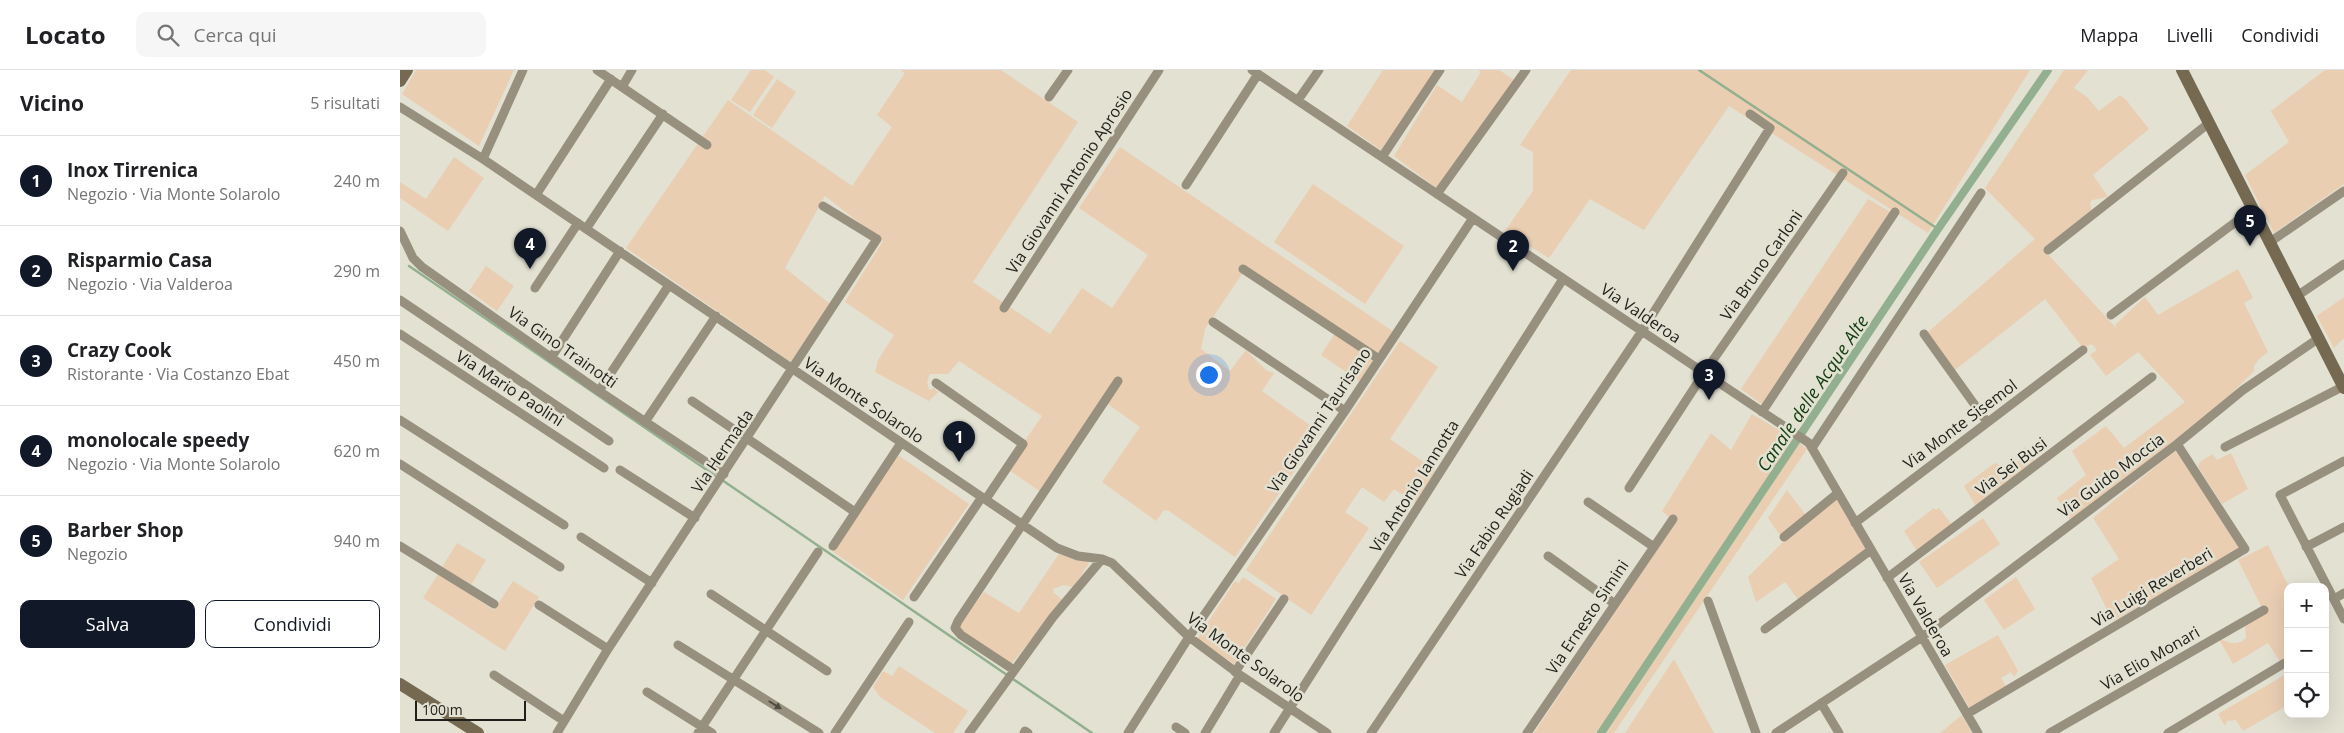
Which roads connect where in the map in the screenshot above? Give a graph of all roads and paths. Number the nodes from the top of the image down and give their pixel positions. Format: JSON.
{"nodes":[{"id":1,"x":407,"y":70,"type":"edge"},
{"id":2,"x":523,"y":70,"type":"edge"},
{"id":3,"x":597,"y":70,"type":"edge"},
{"id":4,"x":632,"y":70,"type":"edge"},
{"id":5,"x":1068,"y":70,"type":"edge"},
{"id":6,"x":1160,"y":70,"type":"edge"},
{"id":7,"x":1319,"y":70,"type":"edge"},
{"id":8,"x":1440,"y":70,"type":"edge"},
{"id":9,"x":1526,"y":70,"type":"edge"},
{"id":10,"x":1255,"y":72,"type":"edge"},
{"id":11,"x":2187,"y":72,"type":"edge"},
{"id":12,"x":611,"y":80,"type":"junction"},
{"id":13,"x":400,"y":82,"type":"edge"},
{"id":14,"x":622,"y":86,"type":"junction"},
{"id":15,"x":1049,"y":97,"type":"dead end"},
{"id":16,"x":1298,"y":100,"type":"junction"},
{"id":17,"x":400,"y":107,"type":"edge"},
{"id":18,"x":663,"y":114,"type":"junction"},
{"id":19,"x":1750,"y":114,"type":"dead end"},
{"id":20,"x":2209,"y":123,"type":"junction"},
{"id":21,"x":707,"y":146,"type":"dead end"},
{"id":22,"x":1382,"y":157,"type":"junction"},
{"id":23,"x":483,"y":159,"type":"junction"},
{"id":24,"x":1843,"y":173,"type":"dead end"},
{"id":25,"x":1186,"y":185,"type":"dead end"},
{"id":26,"x":2344,"y":191,"type":"edge"},
{"id":27,"x":1981,"y":193,"type":"dead end"},
{"id":28,"x":1437,"y":194,"type":"junction"},
{"id":29,"x":536,"y":195,"type":"junction"},
{"id":30,"x":823,"y":206,"type":"dead end"},
{"id":31,"x":2253,"y":209,"type":"junction"},
{"id":32,"x":1895,"y":212,"type":"dead end"},
{"id":33,"x":1472,"y":218,"type":"junction"},
{"id":34,"x":582,"y":226,"type":"junction"},
{"id":35,"x":400,"y":231,"type":"edge"},
{"id":36,"x":2270,"y":242,"type":"junction"},
{"id":37,"x":2048,"y":250,"type":"dead end"},
{"id":38,"x":620,"y":251,"type":"junction"},
{"id":39,"x":2344,"y":264,"type":"edge"},
{"id":40,"x":1243,"y":269,"type":"dead end"},
{"id":41,"x":1563,"y":279,"type":"junction"},
{"id":42,"x":669,"y":286,"type":"junction"},
{"id":43,"x":535,"y":288,"type":"dead end"},
{"id":44,"x":2297,"y":296,"type":"junction"},
{"id":45,"x":400,"y":300,"type":"edge"},
{"id":46,"x":1004,"y":308,"type":"dead end"},
{"id":47,"x":2111,"y":315,"type":"dead end"},
{"id":48,"x":716,"y":316,"type":"junction"},
{"id":49,"x":1213,"y":322,"type":"dead end"},
{"id":50,"x":1642,"y":331,"type":"junction"},
{"id":51,"x":400,"y":334,"type":"edge"},
{"id":52,"x":1924,"y":334,"type":"dead end"},
{"id":53,"x":2318,"y":338,"type":"junction"},
{"id":54,"x":2083,"y":350,"type":"dead end"},
{"id":55,"x":551,"y":358,"type":"junction"},
{"id":56,"x":1379,"y":359,"type":"junction"},
{"id":57,"x":793,"y":371,"type":"junction"},
{"id":58,"x":1704,"y":373,"type":"junction"},
{"id":59,"x":2152,"y":377,"type":"dead end"},
{"id":60,"x":1118,"y":381,"type":"dead end"},
{"id":61,"x":936,"y":383,"type":"dead end"},
{"id":62,"x":2344,"y":387,"type":"edge"},
{"id":63,"x":599,"y":391,"type":"junction"},
{"id":64,"x":692,"y":401,"type":"dead end"},
{"id":65,"x":1345,"y":411,"type":"junction"},
{"id":66,"x":1762,"y":412,"type":"junction"},
{"id":67,"x":400,"y":420,"type":"edge"},
{"id":68,"x":645,"y":422,"type":"junction"},
{"id":69,"x":1987,"y":422,"type":"junction"},
{"id":70,"x":747,"y":439,"type":"junction"},
{"id":71,"x":609,"y":442,"type":"dead end"},
{"id":72,"x":901,"y":443,"type":"junction"},
{"id":73,"x":2177,"y":444,"type":"junction"},
{"id":74,"x":1810,"y":446,"type":"junction"},
{"id":75,"x":2225,"y":448,"type":"dead end"},
{"id":76,"x":2344,"y":461,"type":"edge"},
{"id":77,"x":400,"y":464,"type":"edge"},
{"id":78,"x":604,"y":468,"type":"dead end"},
{"id":79,"x":620,"y":470,"type":"dead end"},
{"id":80,"x":724,"y":475,"type":"junction"},
{"id":81,"x":1629,"y":488,"type":"dead end"},
{"id":82,"x":1838,"y":493,"type":"junction"},
{"id":83,"x":984,"y":498,"type":"junction"},
{"id":84,"x":1588,"y":502,"type":"dead end"},
{"id":85,"x":855,"y":512,"type":"junction"},
{"id":86,"x":695,"y":518,"type":"junction"},
{"id":87,"x":1673,"y":519,"type":"dead end"},
{"id":88,"x":1855,"y":522,"type":"junction"},
{"id":89,"x":1024,"y":524,"type":"junction"},
{"id":90,"x":564,"y":525,"type":"dead end"},
{"id":91,"x":2344,"y":527,"type":"edge"},
{"id":92,"x":581,"y":537,"type":"dead end"},
{"id":93,"x":1784,"y":537,"type":"dead end"},
{"id":94,"x":400,"y":546,"type":"edge"},
{"id":95,"x":833,"y":546,"type":"dead end"},
{"id":96,"x":1654,"y":547,"type":"junction"},
{"id":97,"x":2306,"y":547,"type":"junction"},
{"id":98,"x":1871,"y":550,"type":"junction"},
{"id":99,"x":818,"y":552,"type":"dead end"},
{"id":100,"x":1548,"y":556,"type":"dead end"},
{"id":101,"x":1102,"y":559,"type":"junction"},
{"id":102,"x":560,"y":567,"type":"dead end"},
{"id":103,"x":1887,"y":578,"type":"junction"},
{"id":104,"x":652,"y":583,"type":"junction"},
{"id":105,"x":2344,"y":593,"type":"edge"},
{"id":106,"x":711,"y":594,"type":"dead end"},
{"id":107,"x":914,"y":597,"type":"dead end"},
{"id":108,"x":1284,"y":599,"type":"dead end"},
{"id":109,"x":2334,"y":599,"type":"junction"},
{"id":110,"x":1708,"y":601,"type":"dead end"},
{"id":111,"x":494,"y":604,"type":"dead end"},
{"id":112,"x":1615,"y":604,"type":"junction"},
{"id":113,"x":539,"y":605,"type":"dead end"},
{"id":114,"x":2264,"y":610,"type":"dead end"},
{"id":115,"x":2344,"y":619,"type":"edge"},
{"id":116,"x":909,"y":622,"type":"dead end"},
{"id":117,"x":1765,"y":629,"type":"dead end"},
{"id":118,"x":766,"y":631,"type":"junction"},
{"id":119,"x":1189,"y":637,"type":"junction"},
{"id":120,"x":1922,"y":637,"type":"junction"},
{"id":121,"x":678,"y":645,"type":"dead end"},
{"id":122,"x":608,"y":649,"type":"junction"},
{"id":123,"x":2284,"y":664,"type":"edge"},
{"id":124,"x":1014,"y":670,"type":"junction"},
{"id":125,"x":827,"y":671,"type":"dead end"},
{"id":126,"x":1238,"y":673,"type":"junction"},
{"id":127,"x":494,"y":676,"type":"dead end"},
{"id":128,"x":733,"y":680,"type":"junction"},
{"id":129,"x":400,"y":684,"type":"edge"},
{"id":130,"x":647,"y":692,"type":"dead end"},
{"id":131,"x":1821,"y":703,"type":"junction"},
{"id":132,"x":1290,"y":709,"type":"junction"},
{"id":133,"x":1967,"y":714,"type":"junction"},
{"id":134,"x":564,"y":721,"type":"junction"},
{"id":135,"x":1176,"y":727,"type":"dead end"},
{"id":136,"x":700,"y":730,"type":"edge"},
{"id":137,"x":478,"y":733,"type":"edge"},
{"id":138,"x":557,"y":733,"type":"edge"},
{"id":139,"x":712,"y":733,"type":"edge"},
{"id":140,"x":819,"y":733,"type":"edge"},
{"id":141,"x":835,"y":733,"type":"edge"},
{"id":142,"x":970,"y":733,"type":"edge"},
{"id":143,"x":1024,"y":733,"type":"edge"},
{"id":144,"x":1028,"y":733,"type":"edge"},
{"id":145,"x":1128,"y":733,"type":"edge"},
{"id":146,"x":1185,"y":733,"type":"edge"},
{"id":147,"x":1205,"y":733,"type":"edge"},
{"id":148,"x":1274,"y":733,"type":"edge"},
{"id":149,"x":1328,"y":733,"type":"edge"},
{"id":150,"x":1370,"y":733,"type":"edge"},
{"id":151,"x":1527,"y":733,"type":"edge"},
{"id":152,"x":1756,"y":733,"type":"edge"},
{"id":153,"x":1776,"y":733,"type":"edge"},
{"id":154,"x":1839,"y":733,"type":"edge"},
{"id":155,"x":1978,"y":733,"type":"edge"},
{"id":156,"x":2050,"y":733,"type":"edge"},
{"id":157,"x":2168,"y":733,"type":"edge"}],
"edges":[{"from":1,"to":13,"type":"street"},
{"from":2,"to":23,"type":"street"},
{"from":3,"to":12,"type":"street"},
{"from":4,"to":14,"type":"street"},
{"from":5,"to":15,"type":"street"},
{"from":6,"to":46,"type":"street","name":"Via Giovanni Antonio Aprosio"},
{"from":7,"to":16,"type":"street"},
{"from":8,"to":22,"type":"street"},
{"from":9,"to":28,"type":"street"},
{"from":10,"to":16,"type":"street","name":"Via Valderoa"},
{"from":10,"to":25,"type":"street"},
{"from":11,"to":20,"type":"street"},
{"from":12,"to":14,"type":"street"},
{"from":12,"to":29,"type":"street"},
{"from":14,"to":18,"type":"street"},
{"from":16,"to":22,"type":"street","name":"Via Valderoa"},
{"from":17,"to":23,"type":"street","name":"Via Monte Solarolo"},
{"from":18,"to":21,"type":"street"},
{"from":18,"to":34,"type":"street"},
{"from":19,"to":50,"type":"street","name":"Via Fabio Rugiadi"},
{"from":20,"to":31,"type":"street"},
{"from":20,"to":37,"type":"street"},
{"from":22,"to":28,"type":"street","name":"Via Valderoa"},
{"from":23,"to":29,"type":"street","name":"Via Monte Solarolo"},
{"from":24,"to":58,"type":"street","name":"Via Bruno Carloni"},
{"from":26,"to":36,"type":"street"},
{"from":27,"to":74,"type":"street"},
{"from":28,"to":33,"type":"street","name":"Via Valderoa"},
{"from":29,"to":34,"type":"street","name":"Via Monte Solarolo"},
{"from":30,"to":57,"type":"street","name":"Via Hermada"},
{"from":31,"to":36,"type":"street"},
{"from":31,"to":47,"type":"street"},
{"from":32,"to":66,"type":"street"},
{"from":33,"to":41,"type":"street","name":"Via Valderoa"},
{"from":33,"to":56,"type":"street","name":"Via Giovanni Taurisano"},
{"from":34,"to":38,"type":"street","name":"Via Monte Solarolo"},
{"from":34,"to":43,"type":"street"},
{"from":35,"to":55,"type":"street","name":"Via Gino Trainotti"},
{"from":36,"to":44,"type":"street"},
{"from":38,"to":42,"type":"street","name":"Via Monte Solarolo"},
{"from":38,"to":55,"type":"street"},
{"from":39,"to":44,"type":"street"},
{"from":40,"to":56,"type":"street"},
{"from":41,"to":50,"type":"street","name":"Via Valderoa"},
{"from":41,"to":132,"type":"street","name":"Via Antonio Iannotta"},
{"from":42,"to":48,"type":"street","name":"Via Monte Solarolo"},
{"from":42,"to":63,"type":"street"},
{"from":44,"to":53,"type":"street"},
{"from":45,"to":71,"type":"street"},
{"from":48,"to":57,"type":"street","name":"Via Monte Solarolo"},
{"from":48,"to":68,"type":"street"},
{"from":49,"to":65,"type":"street"},
{"from":50,"to":58,"type":"street","name":"Via Valderoa"},
{"from":50,"to":150,"type":"street","name":"Via Fabio Rugiadi"},
{"from":51,"to":78,"type":"street","name":"Via Mario Paolini"},
{"from":52,"to":69,"type":"street"},
{"from":53,"to":62,"type":"street"},
{"from":53,"to":73,"type":"street","name":"Via Guido Moccia"},
{"from":54,"to":69,"type":"street","name":"Via Monte Sisemol"},
{"from":55,"to":63,"type":"street","name":"Via Gino Trainotti"},
{"from":56,"to":65,"type":"street","name":"Via Giovanni Taurisano"},
{"from":57,"to":70,"type":"street","name":"Via Hermada"},
{"from":57,"to":72,"type":"street","name":"Via Monte Solarolo"},
{"from":58,"to":66,"type":"street","name":"Via Valderoa"},
{"from":58,"to":81,"type":"street","name":"Via Bruno Carloni"},
{"from":59,"to":103,"type":"street","name":"Via Sei Busi"},
{"from":60,"to":89,"type":"street"},
{"from":61,"to":83,"type":"street"},
{"from":62,"to":75,"type":"street"},
{"from":63,"to":68,"type":"street","name":"Via Gino Trainotti"},
{"from":64,"to":70,"type":"street"},
{"from":65,"to":119,"type":"street","name":"Via Giovanni Taurisano"},
{"from":66,"to":74,"type":"street","name":"Via Valderoa"},
{"from":67,"to":90,"type":"street"},
{"from":68,"to":80,"type":"street","name":"Via Gino Trainotti"},
{"from":69,"to":88,"type":"street","name":"Via Monte Sisemol"},
{"from":70,"to":80,"type":"street","name":"Via Hermada"},
{"from":70,"to":85,"type":"street"},
{"from":72,"to":83,"type":"street","name":"Via Monte Solarolo"},
{"from":72,"to":85,"type":"street"},
{"from":73,"to":120,"type":"street","name":"Via Guido Moccia"},
{"from":73,"to":133,"type":"street","name":"Via Luigi Reverberi"},
{"from":74,"to":82,"type":"street","name":"Via Valderoa"},
{"from":76,"to":97,"type":"street"},
{"from":77,"to":102,"type":"street"},
{"from":79,"to":86,"type":"street"},
{"from":80,"to":86,"type":"street","name":"Via Hermada"},
{"from":82,"to":88,"type":"street","name":"Via Valderoa"},
{"from":82,"to":93,"type":"street"},
{"from":83,"to":89,"type":"street","name":"Via Monte Solarolo"},
{"from":83,"to":107,"type":"street"},
{"from":84,"to":96,"type":"street"},
{"from":85,"to":95,"type":"street"},
{"from":86,"to":104,"type":"street","name":"Via Hermada"},
{"from":87,"to":96,"type":"street","name":"Via Ernesto Simini"},
{"from":88,"to":98,"type":"street","name":"Via Valderoa"},
{"from":89,"to":101,"type":"street","name":"Via Monte Solarolo"},
{"from":89,"to":124,"type":"street"},
{"from":91,"to":97,"type":"street"},
{"from":92,"to":104,"type":"street"},
{"from":94,"to":111,"type":"street"},
{"from":96,"to":112,"type":"street","name":"Via Ernesto Simini"},
{"from":97,"to":109,"type":"street"},
{"from":98,"to":103,"type":"street","name":"Via Valderoa"},
{"from":98,"to":117,"type":"street"},
{"from":99,"to":118,"type":"street"},
{"from":100,"to":112,"type":"street"},
{"from":101,"to":119,"type":"street","name":"Via Monte Solarolo"},
{"from":101,"to":124,"type":"street"},
{"from":103,"to":120,"type":"street","name":"Via Valderoa"},
{"from":104,"to":122,"type":"street","name":"Via Hermada"},
{"from":105,"to":109,"type":"street"},
{"from":106,"to":118,"type":"street"},
{"from":108,"to":126,"type":"street"},
{"from":109,"to":115,"type":"street"},
{"from":110,"to":152,"type":"street"},
{"from":112,"to":151,"type":"street","name":"Via Ernesto Simini"},
{"from":113,"to":122,"type":"street"},
{"from":114,"to":156,"type":"street","name":"Via Elio Monari"},
{"from":116,"to":141,"type":"street"},
{"from":118,"to":125,"type":"street"},
{"from":118,"to":128,"type":"street"},
{"from":119,"to":126,"type":"street","name":"Via Monte Solarolo"},
{"from":119,"to":145,"type":"street","name":"Via Giovanni Taurisano"},
{"from":120,"to":131,"type":"street","name":"Via Guido Moccia"},
{"from":120,"to":133,"type":"street","name":"Via Valderoa"},
{"from":121,"to":128,"type":"street"},
{"from":122,"to":134,"type":"street","name":"Via Hermada"},
{"from":123,"to":157,"type":"street"},
{"from":124,"to":142,"type":"street"},
{"from":126,"to":132,"type":"street","name":"Via Monte Solarolo"},
{"from":126,"to":147,"type":"street"},
{"from":127,"to":134,"type":"street"},
{"from":128,"to":136,"type":"street"},
{"from":128,"to":140,"type":"street","one_way":true},
{"from":129,"to":137,"type":"street"},
{"from":130,"to":136,"type":"street"},
{"from":131,"to":153,"type":"street","name":"Via Guido Moccia"},
{"from":131,"to":154,"type":"street"},
{"from":132,"to":148,"type":"street","name":"Via Antonio Iannotta"},
{"from":132,"to":149,"type":"street","name":"Via Monte Solarolo"},
{"from":133,"to":155,"type":"street","name":"Via Valderoa"},
{"from":134,"to":138,"type":"street","name":"Via Hermada"},
{"from":135,"to":146,"type":"street"},
{"from":136,"to":139,"type":"street"},
{"from":143,"to":144,"type":"street"}]}
